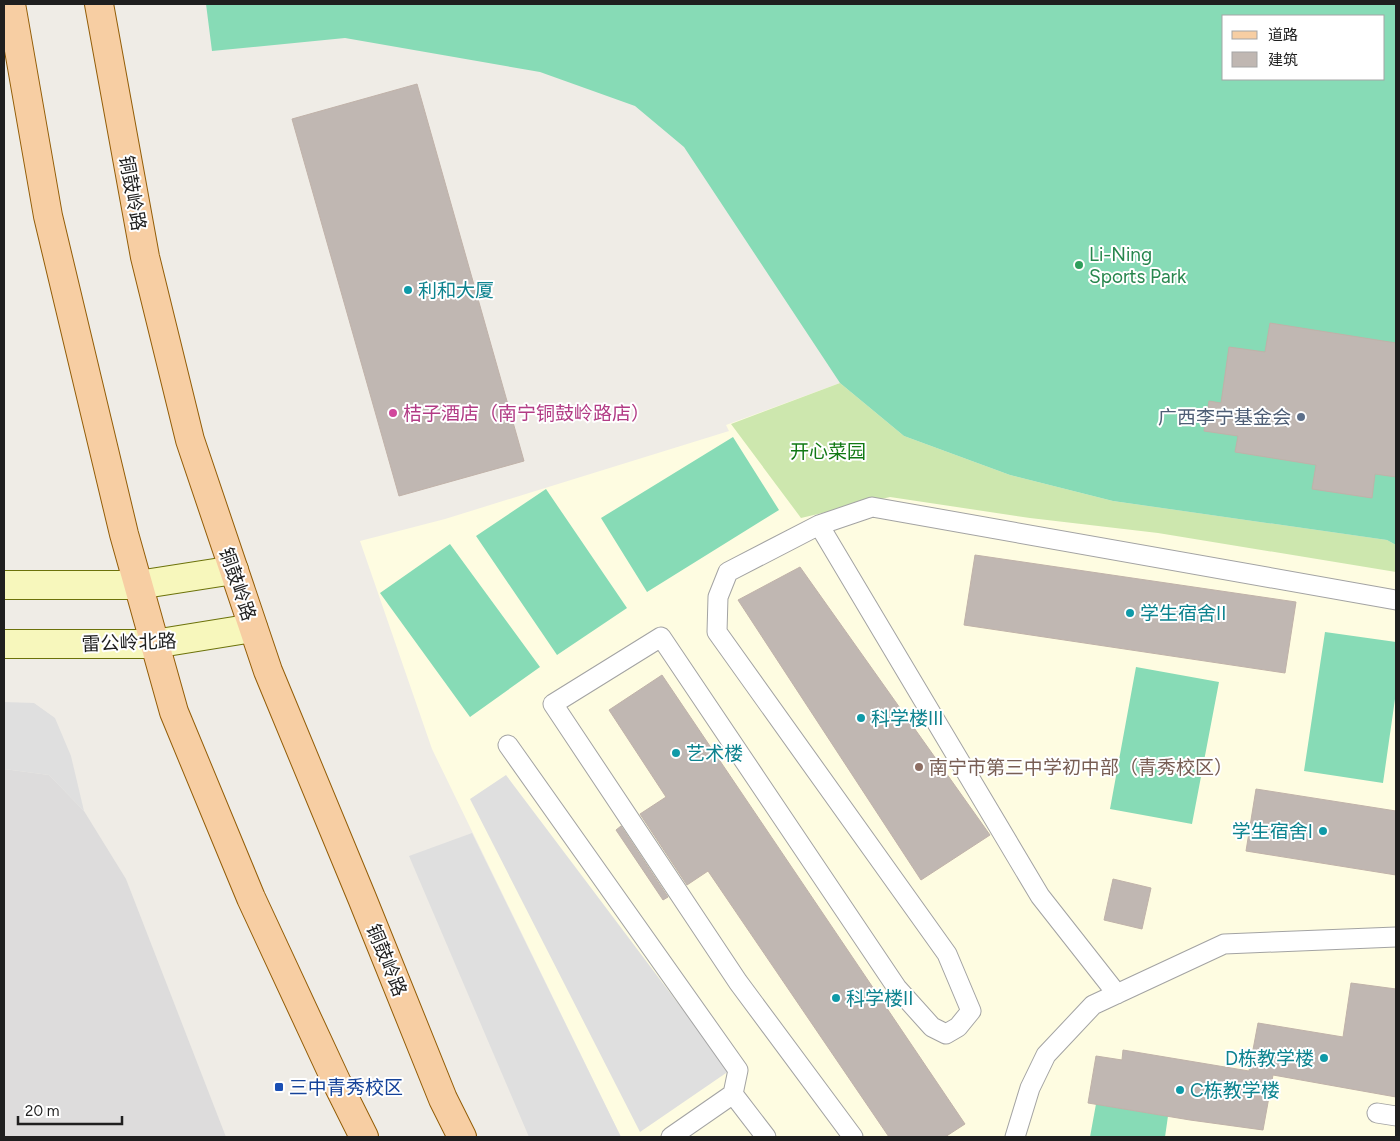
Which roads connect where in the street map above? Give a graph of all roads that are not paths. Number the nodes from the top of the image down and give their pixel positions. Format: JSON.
{"nodes":[{"id":1,"x":10,"y":4,"type":"edge"},
{"id":2,"x":99,"y":4,"type":"edge"},
{"id":3,"x":819,"y":525,"type":"junction"},
{"id":4,"x":234,"y":570,"type":"junction"},
{"id":5,"x":4,"y":585,"type":"edge"},
{"id":6,"x":138,"y":586,"type":"junction"},
{"id":7,"x":1396,"y":600,"type":"edge"},
{"id":8,"x":253,"y":628,"type":"junction"},
{"id":9,"x":4,"y":644,"type":"edge"},
{"id":10,"x":154,"y":644,"type":"junction"},
{"id":11,"x":508,"y":745,"type":"dead end"},
{"id":12,"x":1396,"y":937,"type":"edge"},
{"id":13,"x":1117,"y":994,"type":"junction"},
{"id":14,"x":733,"y":1094,"type":"junction"},
{"id":15,"x":1377,"y":1113,"type":"dead end"},
{"id":16,"x":1396,"y":1116,"type":"edge"},
{"id":17,"x":364,"y":1137,"type":"edge"},
{"id":18,"x":462,"y":1137,"type":"edge"},
{"id":19,"x":672,"y":1137,"type":"edge"},
{"id":20,"x":766,"y":1137,"type":"edge"},
{"id":21,"x":853,"y":1137,"type":"edge"},
{"id":22,"x":1015,"y":1137,"type":"edge"}],
"edges":[{"from":1,"to":6,"type":"main road"},
{"from":2,"to":4,"type":"main road","name":"铜鼓岭路"},
{"from":3,"to":7,"type":"lane"},
{"from":3,"to":13,"type":"lane"},
{"from":3,"to":21,"type":"lane"},
{"from":4,"to":6,"type":"street"},
{"from":4,"to":8,"type":"main road","name":"铜鼓岭路"},
{"from":5,"to":6,"type":"street"},
{"from":6,"to":10,"type":"main road"},
{"from":8,"to":10,"type":"street","name":"雷公岭北路"},
{"from":8,"to":18,"type":"main road","name":"铜鼓岭路"},
{"from":9,"to":10,"type":"street","name":"雷公岭北路"},
{"from":10,"to":17,"type":"main road"},
{"from":11,"to":14,"type":"lane"},
{"from":12,"to":13,"type":"lane"},
{"from":13,"to":22,"type":"lane"},
{"from":14,"to":19,"type":"lane"},
{"from":14,"to":20,"type":"lane"},
{"from":15,"to":16,"type":"lane"}]}
